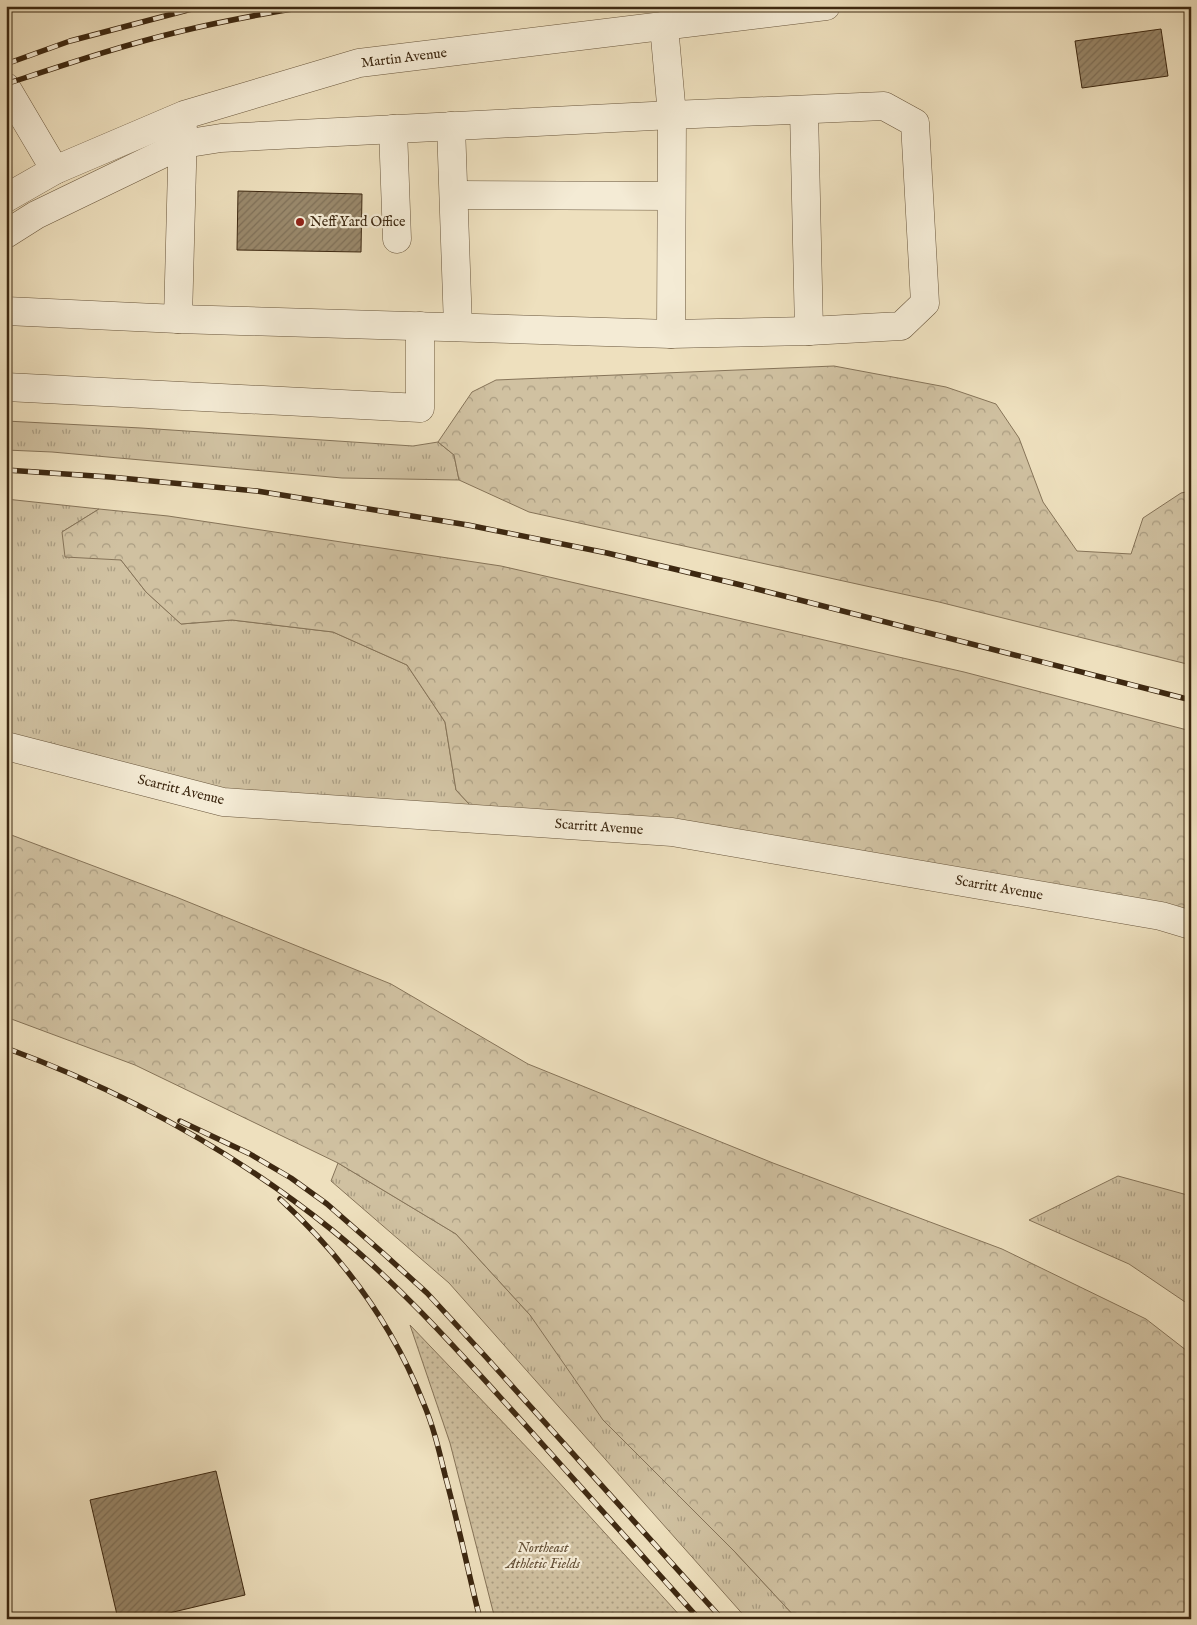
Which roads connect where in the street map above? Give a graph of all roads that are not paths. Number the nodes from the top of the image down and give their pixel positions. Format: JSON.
{"nodes":[{"id":1,"x":826,"y":6,"type":"edge"},
{"id":2,"x":664,"y":26,"type":"junction"},
{"id":3,"x":6,"y":87,"type":"edge"},
{"id":4,"x":804,"y":110,"type":"junction"},
{"id":5,"x":672,"y":114,"type":"junction"},
{"id":6,"x":184,"y":115,"type":"junction"},
{"id":7,"x":452,"y":126,"type":"junction"},
{"id":8,"x":393,"y":129,"type":"junction"},
{"id":9,"x":183,"y":144,"type":"junction"},
{"id":10,"x":55,"y":170,"type":"junction"},
{"id":11,"x":454,"y":195,"type":"junction"},
{"id":12,"x":671,"y":196,"type":"junction"},
{"id":13,"x":6,"y":198,"type":"edge"},
{"id":14,"x":6,"y":234,"type":"edge"},
{"id":15,"x":397,"y":238,"type":"dead end"},
{"id":16,"x":6,"y":311,"type":"edge"},
{"id":17,"x":178,"y":319,"type":"junction"},
{"id":18,"x":420,"y":326,"type":"junction"},
{"id":19,"x":458,"y":327,"type":"junction"},
{"id":20,"x":809,"y":331,"type":"junction"},
{"id":21,"x":671,"y":334,"type":"junction"},
{"id":22,"x":6,"y":388,"type":"edge"},
{"id":23,"x":6,"y":746,"type":"edge"},
{"id":24,"x":1191,"y":925,"type":"edge"}],
"edges":[{"from":1,"to":2,"type":"street","name":"Martin Avenue"},
{"from":2,"to":5,"type":"street"},
{"from":2,"to":6,"type":"street","name":"Martin Avenue"},
{"from":3,"to":10,"type":"street"},
{"from":4,"to":5,"type":"street"},
{"from":4,"to":20,"type":"street"},
{"from":4,"to":20,"type":"street"},
{"from":5,"to":7,"type":"street"},
{"from":5,"to":12,"type":"street"},
{"from":6,"to":9,"type":"street"},
{"from":6,"to":10,"type":"street","name":"Martin Avenue"},
{"from":7,"to":8,"type":"street"},
{"from":7,"to":11,"type":"street"},
{"from":8,"to":9,"type":"street"},
{"from":8,"to":15,"type":"street"},
{"from":9,"to":14,"type":"street"},
{"from":9,"to":17,"type":"street"},
{"from":10,"to":13,"type":"street","name":"Martin Avenue"},
{"from":11,"to":12,"type":"street"},
{"from":11,"to":19,"type":"street"},
{"from":12,"to":21,"type":"street"},
{"from":16,"to":17,"type":"street"},
{"from":17,"to":18,"type":"street"},
{"from":18,"to":19,"type":"street"},
{"from":18,"to":22,"type":"street"},
{"from":19,"to":21,"type":"street"},
{"from":20,"to":21,"type":"street"},
{"from":23,"to":24,"type":"street","name":"Scarritt Avenue"}]}
